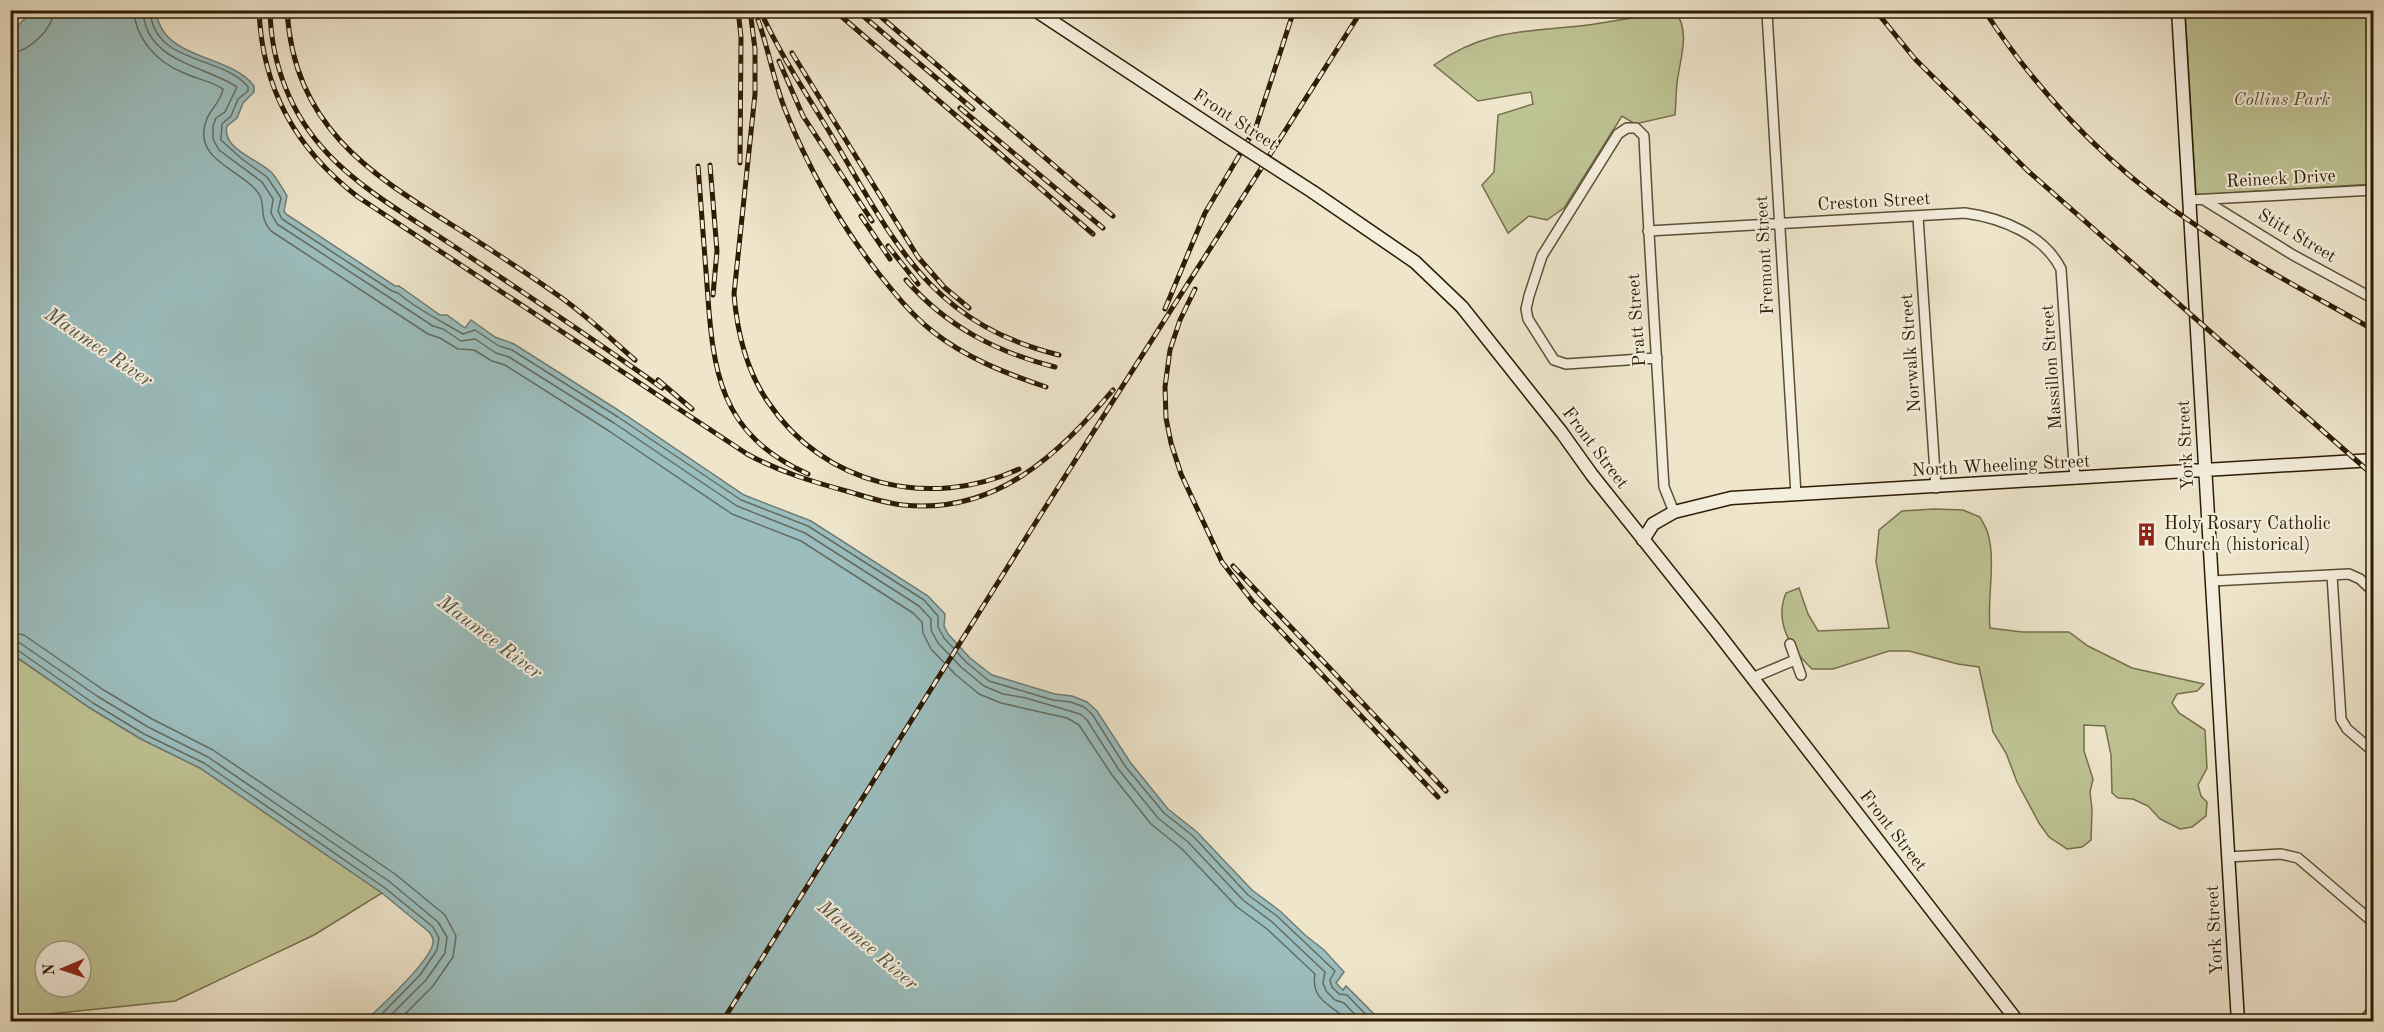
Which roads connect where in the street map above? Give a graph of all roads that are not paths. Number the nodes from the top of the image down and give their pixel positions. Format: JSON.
{"nodes":[{"id":1,"x":1035,"y":10,"type":"edge"},
{"id":2,"x":2178,"y":10,"type":"edge"},
{"id":3,"x":1767,"y":13,"type":"dead end"},
{"id":4,"x":2373,"y":190,"type":"edge"},
{"id":5,"x":2190,"y":200,"type":"junction"},
{"id":6,"x":2204,"y":200,"type":"junction"},
{"id":7,"x":1918,"y":217,"type":"junction"},
{"id":8,"x":1780,"y":224,"type":"junction"},
{"id":9,"x":1648,"y":231,"type":"junction"},
{"id":10,"x":2064,"y":289,"type":"joint"},
{"id":11,"x":2373,"y":299,"type":"edge"},
{"id":12,"x":1657,"y":358,"type":"junction"},
{"id":13,"x":2373,"y":460,"type":"edge"},
{"id":14,"x":2206,"y":471,"type":"junction"},
{"id":15,"x":2075,"y":479,"type":"junction"},
{"id":16,"x":1936,"y":488,"type":"junction"},
{"id":17,"x":1796,"y":495,"type":"junction"},
{"id":18,"x":1674,"y":512,"type":"junction"},
{"id":19,"x":1643,"y":540,"type":"junction"},
{"id":20,"x":2332,"y":575,"type":"junction"},
{"id":21,"x":2212,"y":581,"type":"junction"},
{"id":22,"x":2373,"y":592,"type":"edge"},
{"id":23,"x":1790,"y":644,"type":"dead end"},
{"id":24,"x":1795,"y":660,"type":"junction"},
{"id":25,"x":1801,"y":675,"type":"dead end"},
{"id":26,"x":1752,"y":678,"type":"junction"},
{"id":27,"x":2373,"y":752,"type":"edge"},
{"id":28,"x":2228,"y":856,"type":"junction"},
{"id":29,"x":2373,"y":923,"type":"edge"},
{"id":30,"x":2373,"y":1008,"type":"edge"},
{"id":31,"x":2019,"y":1022,"type":"edge"},
{"id":32,"x":2238,"y":1022,"type":"edge"},
{"id":33,"x":2362,"y":1022,"type":"edge"}],
"edges":[{"from":1,"to":19,"type":"street","name":"Front Street","bridge":true},
{"from":2,"to":5,"type":"street","name":"York Street"},
{"from":3,"to":8,"type":"street","name":"Fremont Street"},
{"from":4,"to":6,"type":"street","name":"Reineck Drive"},
{"from":5,"to":6,"type":"street","name":"Reineck Drive"},
{"from":5,"to":14,"type":"street","name":"York Street"},
{"from":6,"to":11,"type":"street","name":"Stitt Street"},
{"from":7,"to":8,"type":"street","name":"Creston Street"},
{"from":7,"to":10,"type":"street","name":"Creston Street"},
{"from":7,"to":16,"type":"street","name":"Norwalk Street"},
{"from":8,"to":9,"type":"street","name":"Creston Street"},
{"from":8,"to":17,"type":"street","name":"Fremont Street"},
{"from":9,"to":12,"type":"street","name":"Pratt Street"},
{"from":9,"to":12,"type":"street","name":"Pratt Street"},
{"from":10,"to":15,"type":"street","name":"Massillon Street"},
{"from":12,"to":18,"type":"street","name":"Pratt Street"},
{"from":13,"to":14,"type":"street","name":"North Wheeling Street"},
{"from":14,"to":15,"type":"street","name":"North Wheeling Street"},
{"from":14,"to":21,"type":"street","name":"York Street"},
{"from":15,"to":16,"type":"street","name":"North Wheeling Street"},
{"from":16,"to":17,"type":"street","name":"North Wheeling Street"},
{"from":17,"to":18,"type":"street","name":"North Wheeling Street"},
{"from":18,"to":19,"type":"street","name":"North Wheeling Street"},
{"from":19,"to":26,"type":"street","name":"Front Street"},
{"from":20,"to":21,"type":"street"},
{"from":20,"to":22,"type":"street"},
{"from":20,"to":27,"type":"street"},
{"from":21,"to":28,"type":"street","name":"York Street"},
{"from":23,"to":24,"type":"street"},
{"from":24,"to":25,"type":"street"},
{"from":24,"to":26,"type":"street"},
{"from":26,"to":31,"type":"street","name":"Front Street"},
{"from":28,"to":29,"type":"street"},
{"from":28,"to":32,"type":"street","name":"York Street"},
{"from":30,"to":33,"type":"street"}]}
